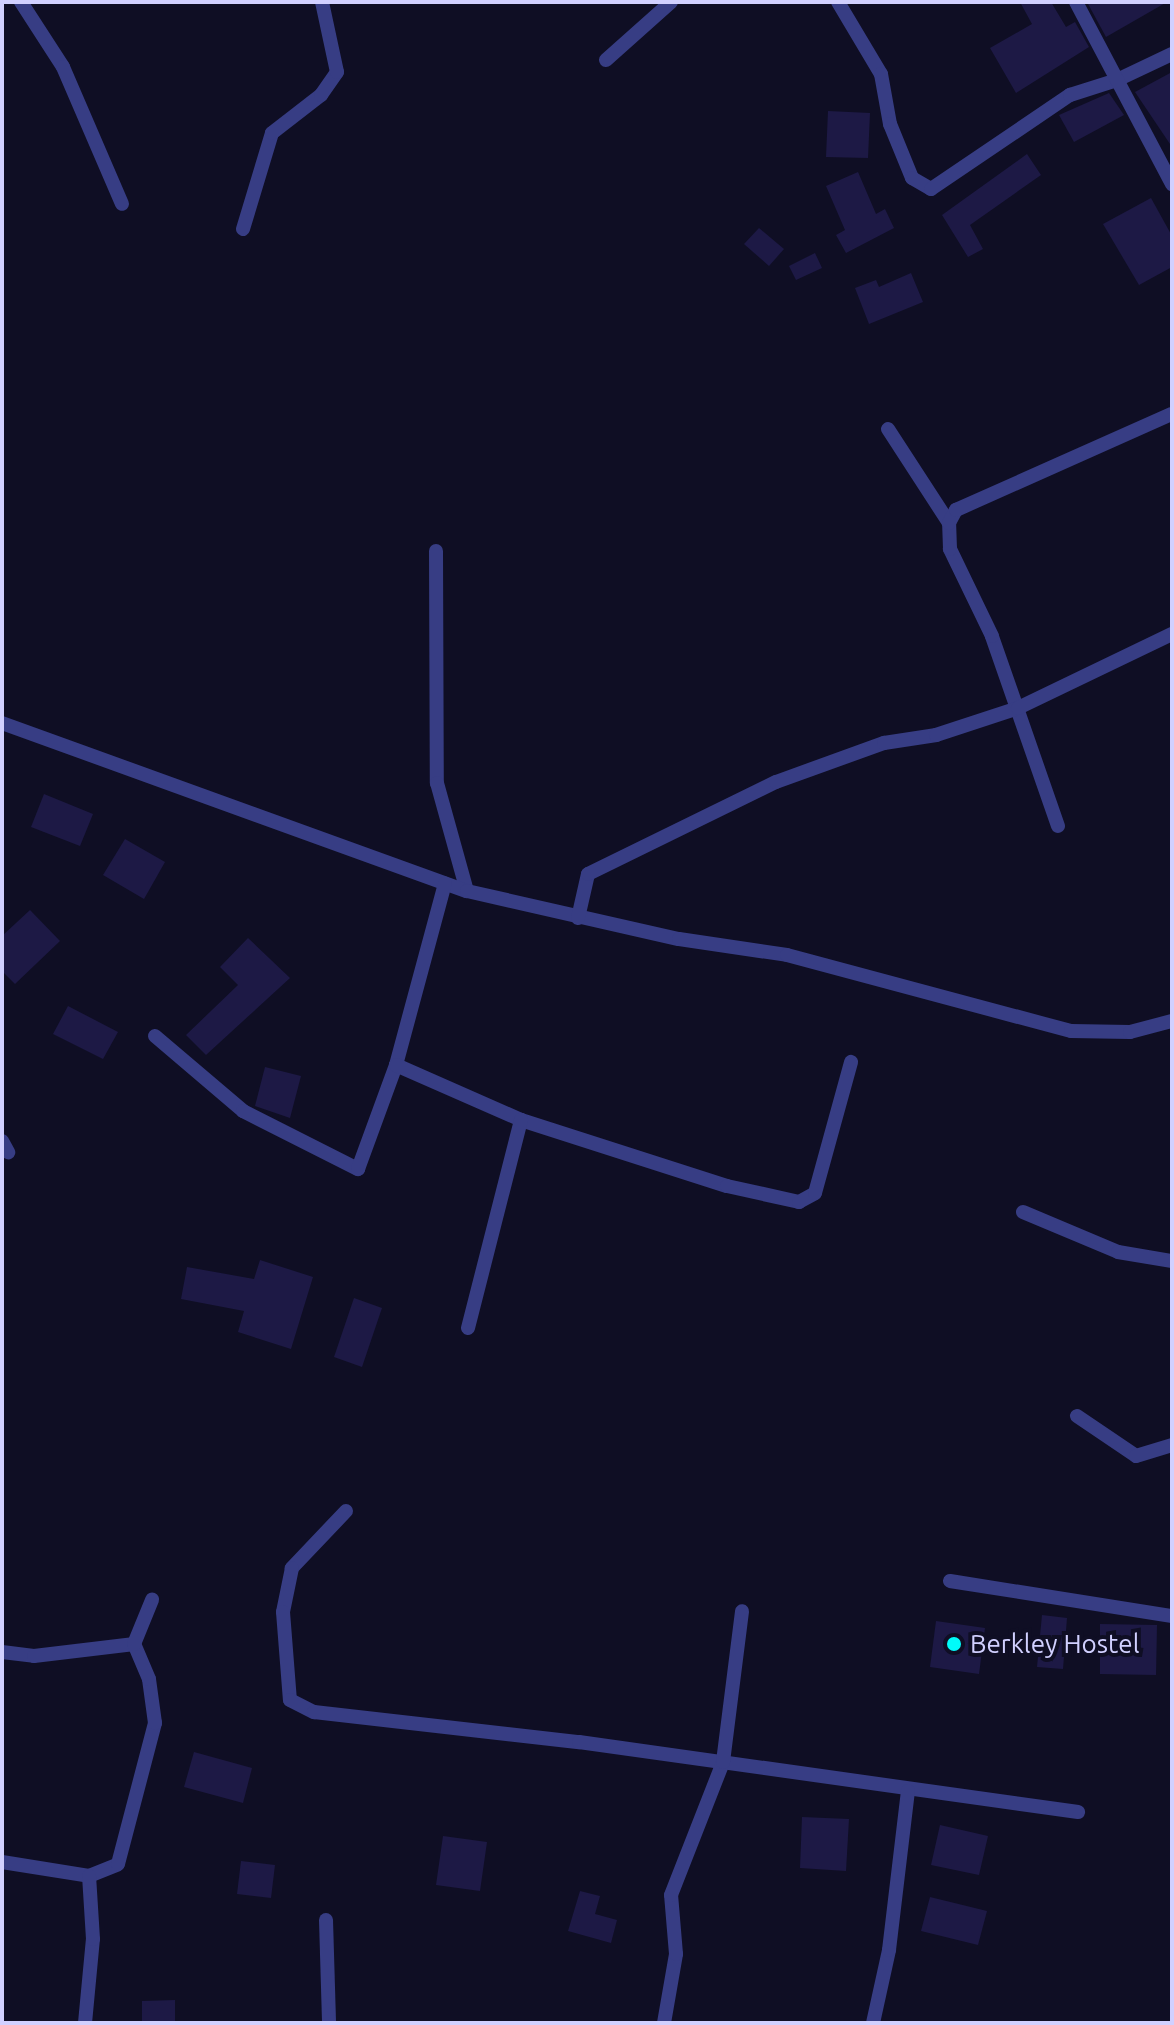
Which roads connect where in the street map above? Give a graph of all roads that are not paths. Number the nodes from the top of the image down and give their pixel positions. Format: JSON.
{"nodes":[{"id":1,"x":21,"y":2,"type":"edge"},
{"id":2,"x":322,"y":2,"type":"edge"},
{"id":3,"x":671,"y":2,"type":"edge"},
{"id":4,"x":838,"y":2,"type":"edge"},
{"id":5,"x":1076,"y":2,"type":"edge"},
{"id":6,"x":1172,"y":54,"type":"edge"},
{"id":7,"x":606,"y":60,"type":"dead end"},
{"id":8,"x":1117,"y":80,"type":"junction"},
{"id":9,"x":1172,"y":184,"type":"edge"},
{"id":10,"x":122,"y":204,"type":"dead end"},
{"id":11,"x":243,"y":229,"type":"dead end"},
{"id":12,"x":1172,"y":414,"type":"edge"},
{"id":13,"x":888,"y":429,"type":"dead end"},
{"id":14,"x":949,"y":523,"type":"junction"},
{"id":15,"x":436,"y":551,"type":"dead end"},
{"id":16,"x":1172,"y":634,"type":"edge"},
{"id":17,"x":1018,"y":708,"type":"junction"},
{"id":18,"x":2,"y":723,"type":"edge"},
{"id":19,"x":1058,"y":826,"type":"dead end"},
{"id":20,"x":445,"y":884,"type":"junction"},
{"id":21,"x":467,"y":891,"type":"junction"},
{"id":22,"x":578,"y":918,"type":"junction"},
{"id":23,"x":1172,"y":1021,"type":"edge"},
{"id":24,"x":155,"y":1036,"type":"dead end"},
{"id":25,"x":851,"y":1062,"type":"dead end"},
{"id":26,"x":396,"y":1065,"type":"junction"},
{"id":27,"x":521,"y":1120,"type":"junction"},
{"id":28,"x":1023,"y":1212,"type":"dead end"},
{"id":29,"x":1172,"y":1261,"type":"edge"},
{"id":30,"x":468,"y":1328,"type":"dead end"},
{"id":31,"x":1077,"y":1416,"type":"dead end"},
{"id":32,"x":1172,"y":1445,"type":"edge"},
{"id":33,"x":346,"y":1511,"type":"dead end"},
{"id":34,"x":950,"y":1581,"type":"dead end"},
{"id":35,"x":152,"y":1600,"type":"dead end"},
{"id":36,"x":742,"y":1611,"type":"dead end"},
{"id":37,"x":1172,"y":1616,"type":"edge"},
{"id":38,"x":134,"y":1644,"type":"junction"},
{"id":39,"x":2,"y":1652,"type":"edge"},
{"id":40,"x":723,"y":1762,"type":"junction"},
{"id":41,"x":908,"y":1791,"type":"junction"},
{"id":42,"x":1078,"y":1812,"type":"dead end"},
{"id":43,"x":2,"y":1862,"type":"edge"},
{"id":44,"x":89,"y":1876,"type":"junction"},
{"id":45,"x":326,"y":1920,"type":"dead end"},
{"id":46,"x":85,"y":2023,"type":"edge"},
{"id":47,"x":329,"y":2023,"type":"edge"},
{"id":48,"x":664,"y":2023,"type":"edge"},
{"id":49,"x":873,"y":2023,"type":"edge"}],
"edges":[{"from":1,"to":10,"type":"street"},
{"from":2,"to":11,"type":"street"},
{"from":3,"to":7,"type":"street"},
{"from":4,"to":8,"type":"street"},
{"from":5,"to":8,"type":"street"},
{"from":6,"to":8,"type":"street"},
{"from":8,"to":9,"type":"street"},
{"from":12,"to":14,"type":"street"},
{"from":13,"to":14,"type":"street"},
{"from":14,"to":17,"type":"street"},
{"from":15,"to":21,"type":"street"},
{"from":16,"to":17,"type":"street"},
{"from":17,"to":19,"type":"street"},
{"from":17,"to":22,"type":"street"},
{"from":18,"to":20,"type":"street"},
{"from":20,"to":21,"type":"street"},
{"from":20,"to":26,"type":"street"},
{"from":21,"to":22,"type":"street"},
{"from":22,"to":23,"type":"street"},
{"from":24,"to":26,"type":"street"},
{"from":25,"to":27,"type":"street"},
{"from":26,"to":27,"type":"street"},
{"from":27,"to":30,"type":"street"},
{"from":28,"to":29,"type":"street"},
{"from":31,"to":32,"type":"street"},
{"from":33,"to":40,"type":"street"},
{"from":34,"to":37,"type":"street"},
{"from":35,"to":38,"type":"street"},
{"from":36,"to":40,"type":"street"},
{"from":38,"to":39,"type":"street"},
{"from":38,"to":44,"type":"street"},
{"from":40,"to":41,"type":"street"},
{"from":40,"to":48,"type":"street"},
{"from":41,"to":42,"type":"street"},
{"from":41,"to":49,"type":"street"},
{"from":43,"to":44,"type":"street"},
{"from":44,"to":46,"type":"street"},
{"from":45,"to":47,"type":"street"}]}
